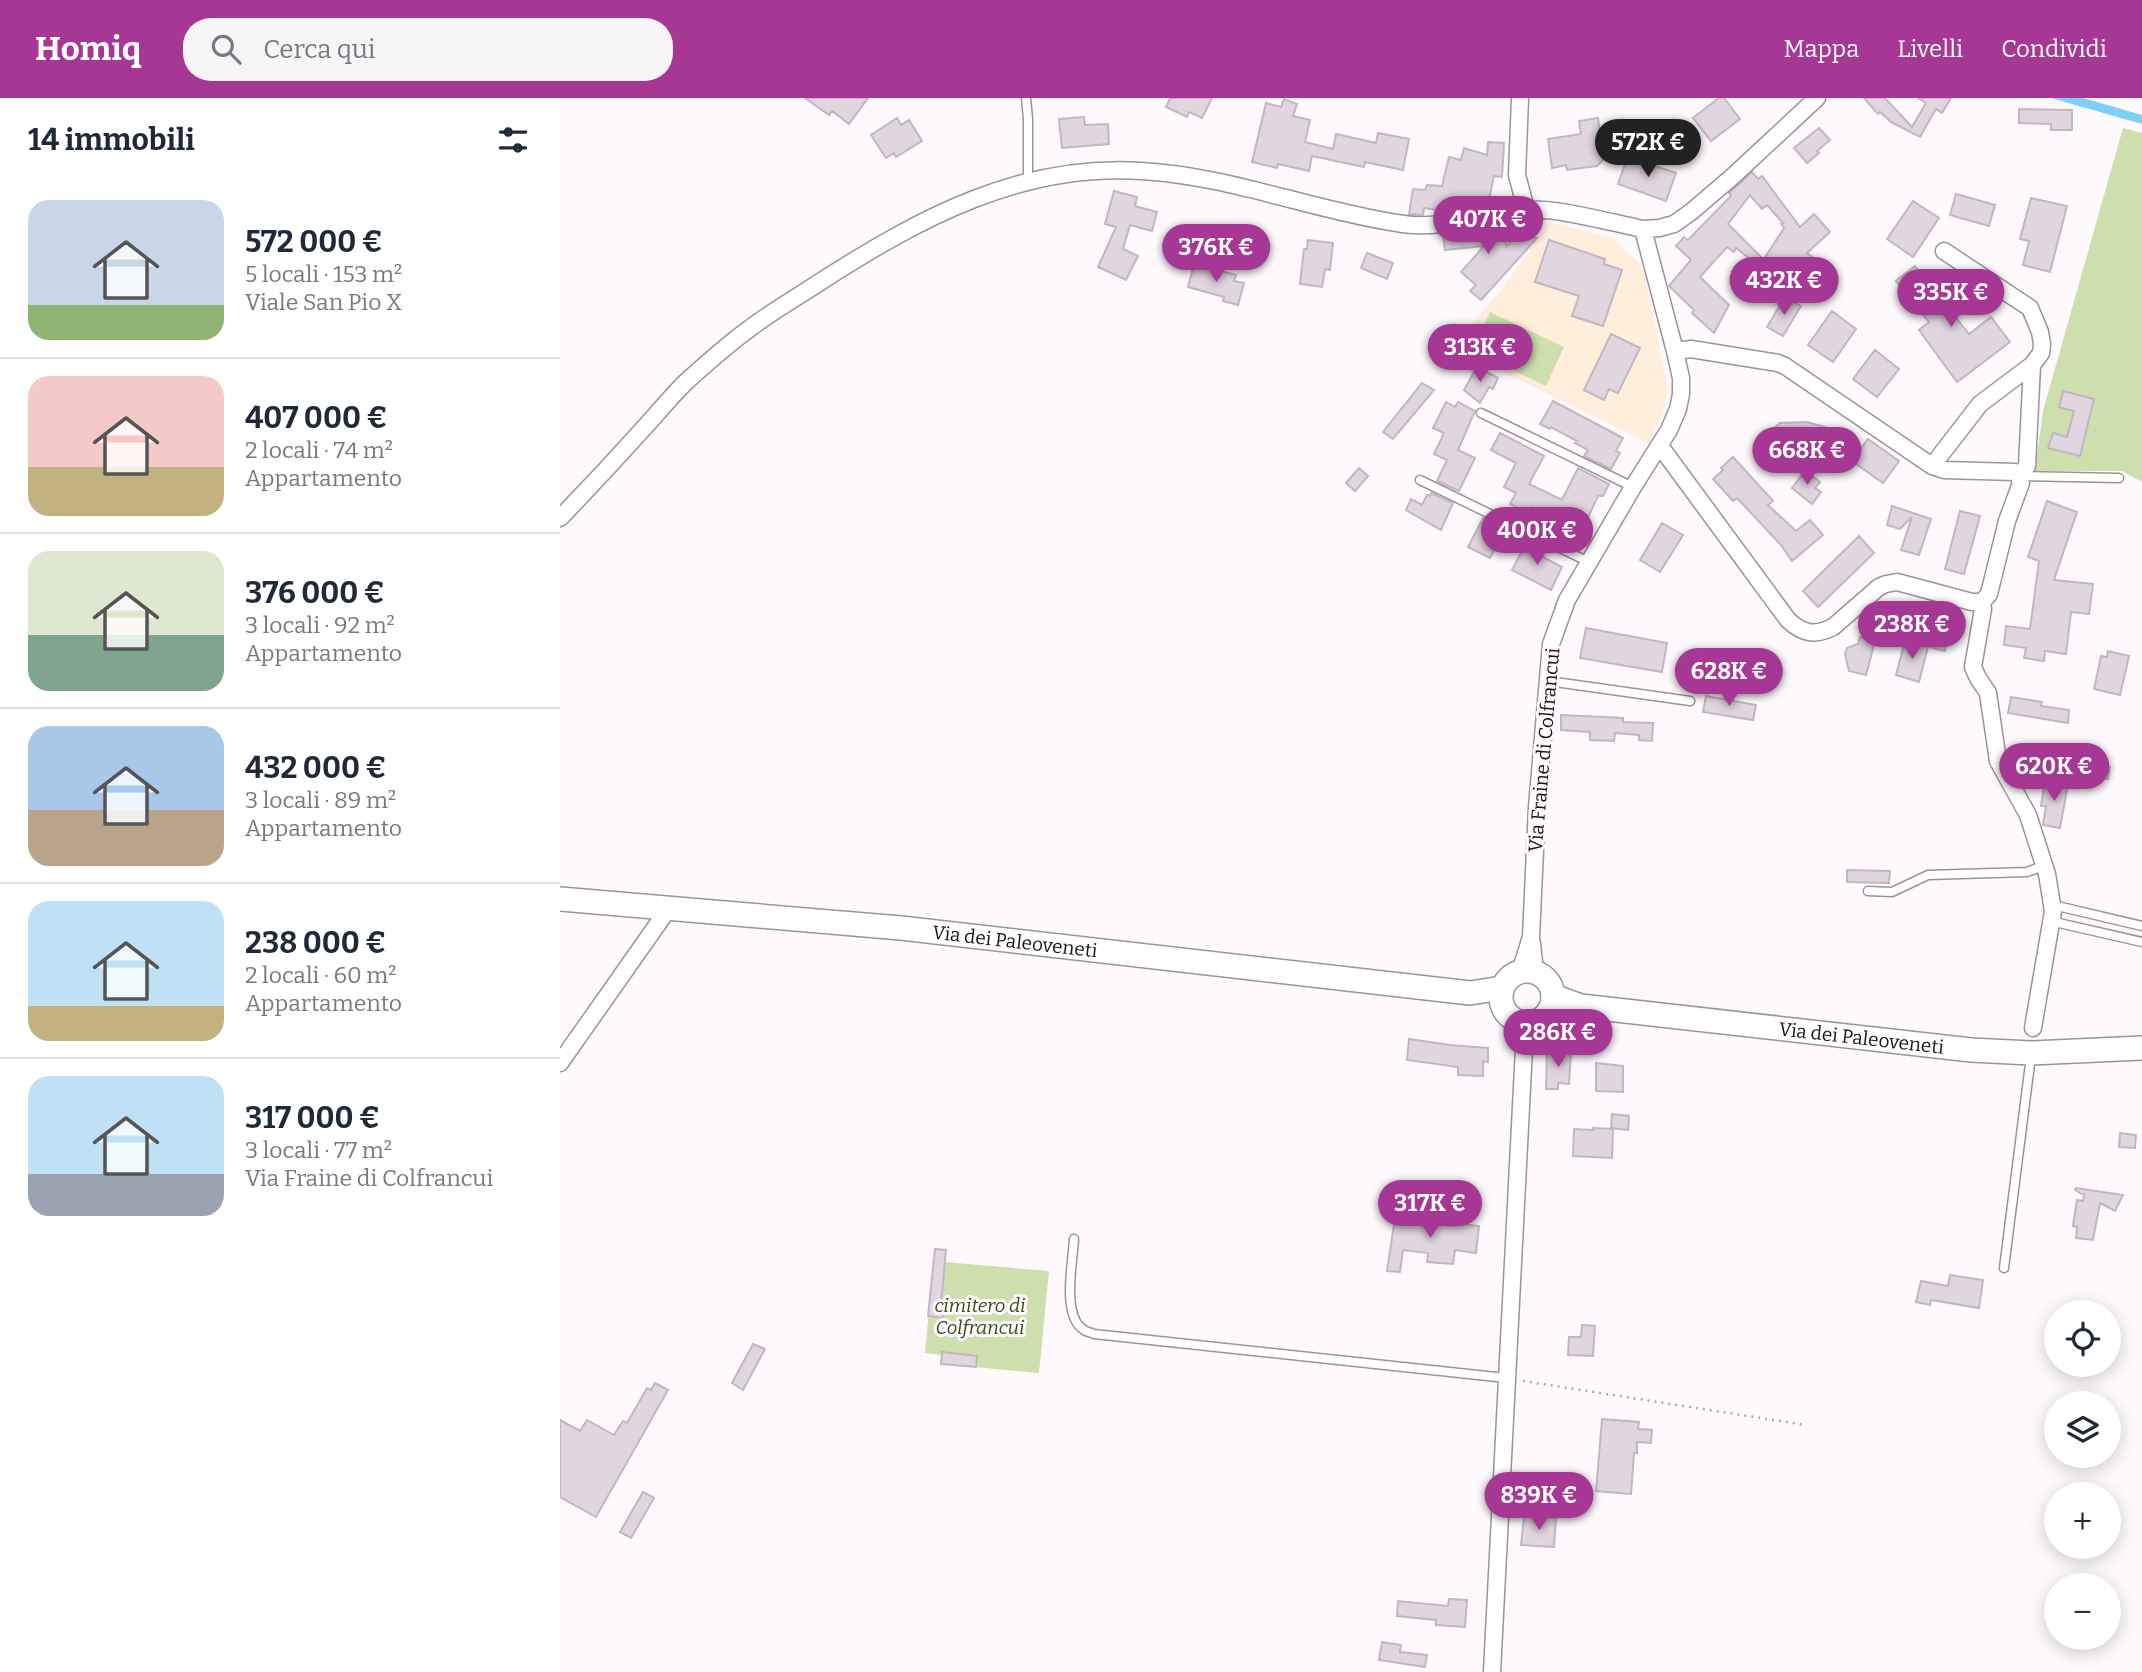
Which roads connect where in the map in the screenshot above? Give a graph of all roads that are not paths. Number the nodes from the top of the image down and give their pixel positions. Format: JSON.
{"nodes":[{"id":1,"x":1026,"y":98,"type":"edge"},
{"id":2,"x":1520,"y":98,"type":"edge"},
{"id":3,"x":1817,"y":98,"type":"edge"},
{"id":4,"x":1028,"y":181,"type":"junction"},
{"id":5,"x":1525,"y":209,"type":"junction"},
{"id":6,"x":1643,"y":229,"type":"junction"},
{"id":7,"x":1944,"y":251,"type":"dead end"},
{"id":8,"x":1675,"y":351,"type":"junction"},
{"id":9,"x":2032,"y":365,"type":"junction"},
{"id":10,"x":1480,"y":413,"type":"dead end"},
{"id":11,"x":1660,"y":446,"type":"junction"},
{"id":12,"x":1932,"y":466,"type":"junction"},
{"id":13,"x":2020,"y":476,"type":"junction"},
{"id":14,"x":2119,"y":478,"type":"dead end"},
{"id":15,"x":1420,"y":480,"type":"dead end"},
{"id":16,"x":1633,"y":487,"type":"junction"},
{"id":17,"x":560,"y":518,"type":"edge"},
{"id":18,"x":1589,"y":562,"type":"junction"},
{"id":19,"x":1982,"y":602,"type":"junction"},
{"id":20,"x":1548,"y":681,"type":"junction"},
{"id":21,"x":1690,"y":701,"type":"dead end"},
{"id":22,"x":2043,"y":866,"type":"junction"},
{"id":23,"x":1868,"y":891,"type":"dead end"},
{"id":24,"x":560,"y":899,"type":"edge"},
{"id":25,"x":669,"y":908,"type":"junction"},
{"id":26,"x":2052,"y":911,"type":"junction"},
{"id":27,"x":2142,"y":926,"type":"edge"},
{"id":28,"x":2142,"y":942,"type":"edge"},
{"id":29,"x":1528,"y":972,"type":"junction"},
{"id":30,"x":1501,"y":996,"type":"junction"},
{"id":31,"x":1539,"y":1013,"type":"junction"},
{"id":32,"x":2033,"y":1028,"type":"dead end"},
{"id":33,"x":2142,"y":1048,"type":"edge"},
{"id":34,"x":2031,"y":1053,"type":"junction"},
{"id":35,"x":560,"y":1063,"type":"edge"},
{"id":36,"x":1074,"y":1239,"type":"dead end"},
{"id":37,"x":2004,"y":1268,"type":"dead end"},
{"id":38,"x":1506,"y":1378,"type":"junction"},
{"id":39,"x":1492,"y":1672,"type":"edge"}],
"edges":[{"from":1,"to":4,"type":"lane"},
{"from":2,"to":5,"type":"street"},
{"from":3,"to":6,"type":"street"},
{"from":4,"to":5,"type":"street"},
{"from":4,"to":17,"type":"street"},
{"from":5,"to":6,"type":"street"},
{"from":6,"to":8,"type":"street","name":"Via Fraine di Colfrancui"},
{"from":7,"to":9,"type":"street"},
{"from":8,"to":11,"type":"street","name":"Via Fraine di Colfrancui"},
{"from":8,"to":12,"type":"street"},
{"from":9,"to":12,"type":"street"},
{"from":9,"to":13,"type":"street"},
{"from":10,"to":16,"type":"lane"},
{"from":11,"to":16,"type":"street","name":"Via Fraine di Colfrancui"},
{"from":11,"to":19,"type":"street"},
{"from":12,"to":13,"type":"street"},
{"from":13,"to":14,"type":"lane"},
{"from":13,"to":19,"type":"street"},
{"from":15,"to":18,"type":"lane"},
{"from":16,"to":18,"type":"street","name":"Via Fraine di Colfrancui"},
{"from":18,"to":20,"type":"street","name":"Via Fraine di Colfrancui"},
{"from":19,"to":22,"type":"street"},
{"from":20,"to":21,"type":"lane"},
{"from":20,"to":29,"type":"street","name":"Via Fraine di Colfrancui"},
{"from":22,"to":23,"type":"lane"},
{"from":22,"to":26,"type":"street"},
{"from":24,"to":25,"type":"main road","name":"Via dei Paleoveneti"},
{"from":25,"to":30,"type":"main road","name":"Via dei Paleoveneti"},
{"from":25,"to":35,"type":"street"},
{"from":26,"to":27,"type":"lane"},
{"from":26,"to":28,"type":"lane"},
{"from":26,"to":32,"type":"street"},
{"from":29,"to":30,"type":"main road"},
{"from":29,"to":31,"type":"main road"},
{"from":30,"to":31,"type":"main road","name":"Via dei Paleoveneti"},
{"from":31,"to":34,"type":"main road","name":"Via dei Paleoveneti"},
{"from":31,"to":38,"type":"street"},
{"from":33,"to":34,"type":"main road","name":"Via dei Paleoveneti"},
{"from":34,"to":37,"type":"lane"},
{"from":36,"to":38,"type":"lane"},
{"from":38,"to":39,"type":"street"}]}
